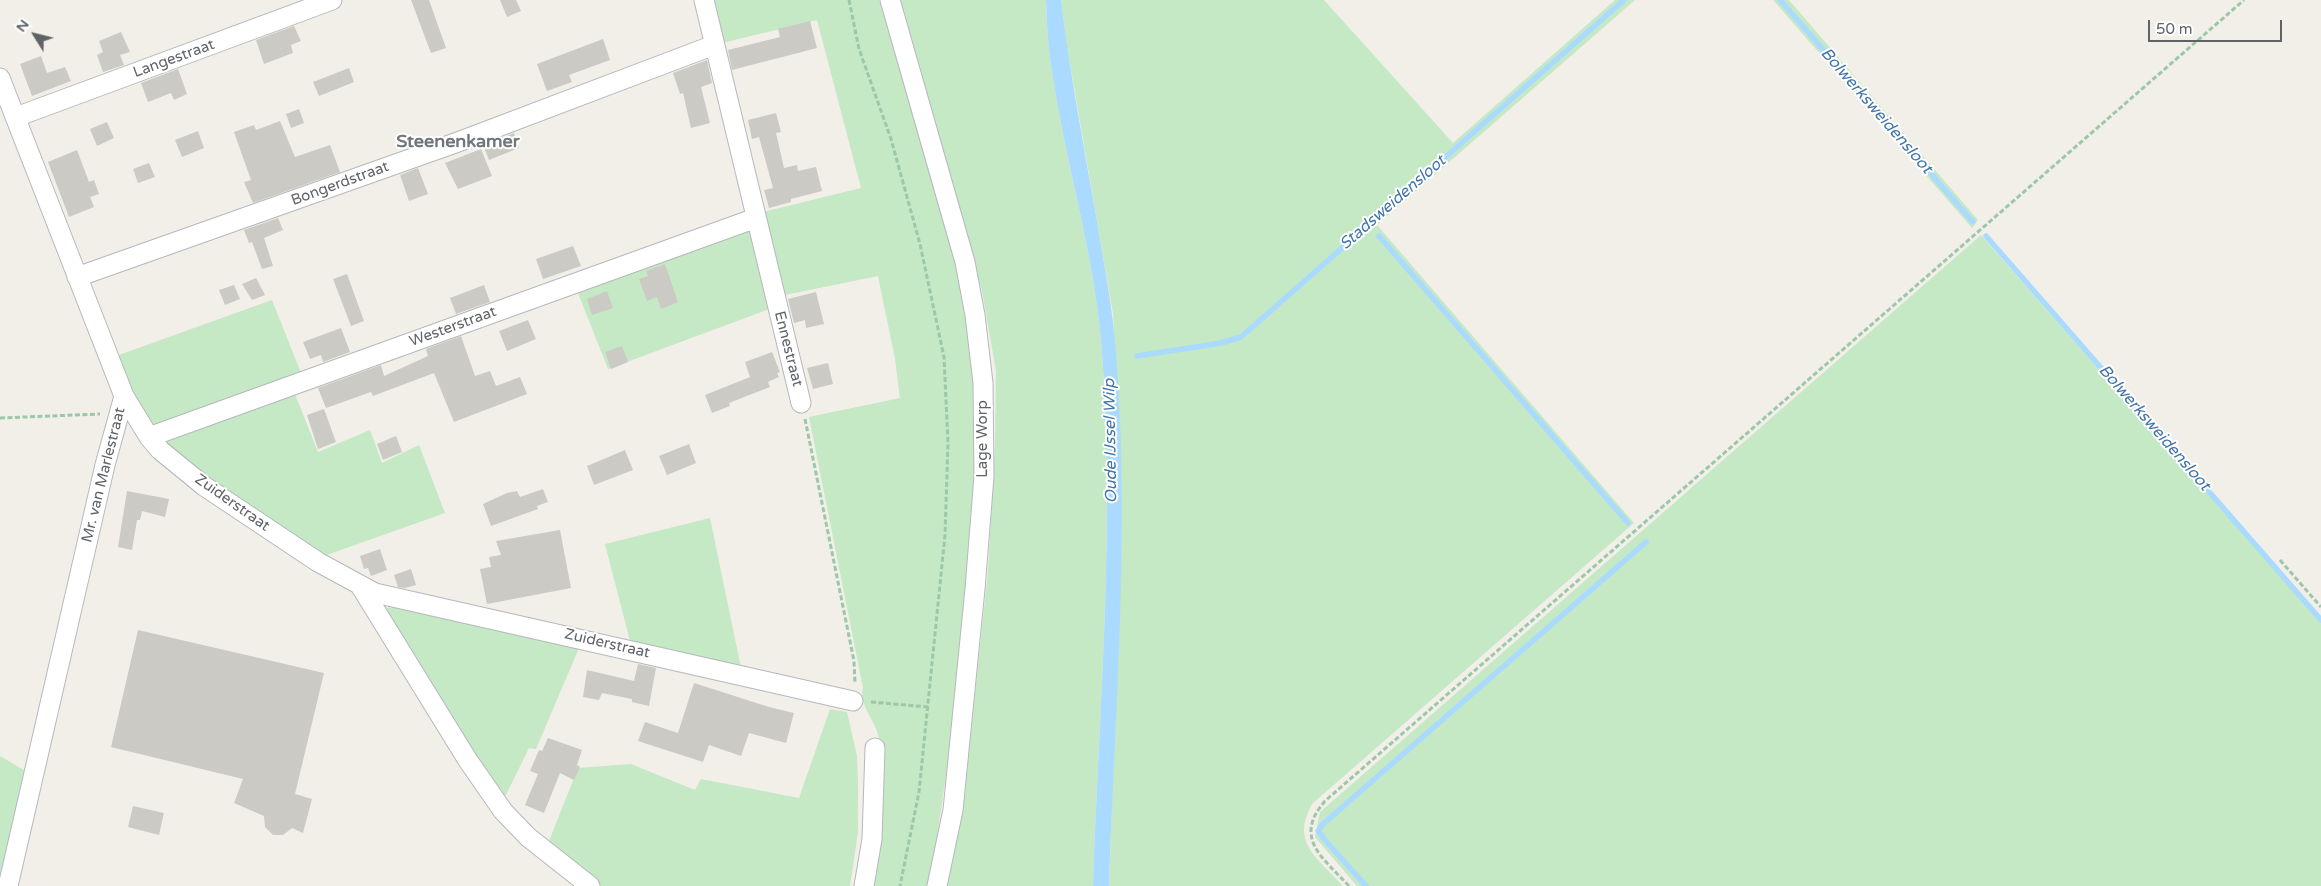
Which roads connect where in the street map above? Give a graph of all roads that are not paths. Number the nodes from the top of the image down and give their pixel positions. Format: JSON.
{"nodes":[{"id":1,"x":332,"y":0,"type":"edge"},
{"id":2,"x":704,"y":0,"type":"edge"},
{"id":3,"x":890,"y":0,"type":"edge"},
{"id":4,"x":714,"y":45,"type":"junction"},
{"id":5,"x":0,"y":78,"type":"edge"},
{"id":6,"x":16,"y":118,"type":"junction"},
{"id":7,"x":756,"y":218,"type":"junction"},
{"id":8,"x":77,"y":277,"type":"junction"},
{"id":9,"x":801,"y":403,"type":"road end"},
{"id":10,"x":121,"y":405,"type":"junction"},
{"id":11,"x":149,"y":437,"type":"junction"},
{"id":12,"x":361,"y":587,"type":"junction"},
{"id":13,"x":853,"y":701,"type":"road end"},
{"id":14,"x":875,"y":748,"type":"dead end"},
{"id":15,"x":8,"y":886,"type":"edge"},
{"id":16,"x":590,"y":886,"type":"edge"},
{"id":17,"x":864,"y":886,"type":"edge"},
{"id":18,"x":937,"y":886,"type":"edge"}],
"edges":[{"from":1,"to":6,"type":"street","name":"Langestraat"},
{"from":2,"to":4,"type":"street","name":"Ennestraat"},
{"from":3,"to":18,"type":"street","name":"Lage Worp"},
{"from":4,"to":7,"type":"street","name":"Ennestraat"},
{"from":4,"to":8,"type":"street","name":"Bongerdstraat"},
{"from":5,"to":6,"type":"street","name":"Mr. van Marlestraat"},
{"from":6,"to":8,"type":"street","name":"Mr. van Marlestraat"},
{"from":7,"to":9,"type":"street","name":"Ennestraat"},
{"from":7,"to":11,"type":"street","name":"Westerstraat"},
{"from":8,"to":10,"type":"street","name":"Mr. van Marlestraat"},
{"from":10,"to":11,"type":"street","name":"Zuiderstraat"},
{"from":10,"to":15,"type":"street","name":"Mr. van Marlestraat"},
{"from":11,"to":12,"type":"street","name":"Zuiderstraat"},
{"from":12,"to":13,"type":"street","name":"Zuiderstraat"},
{"from":12,"to":16,"type":"street","name":"Zuiderstraat"},
{"from":14,"to":17,"type":"street"}]}
